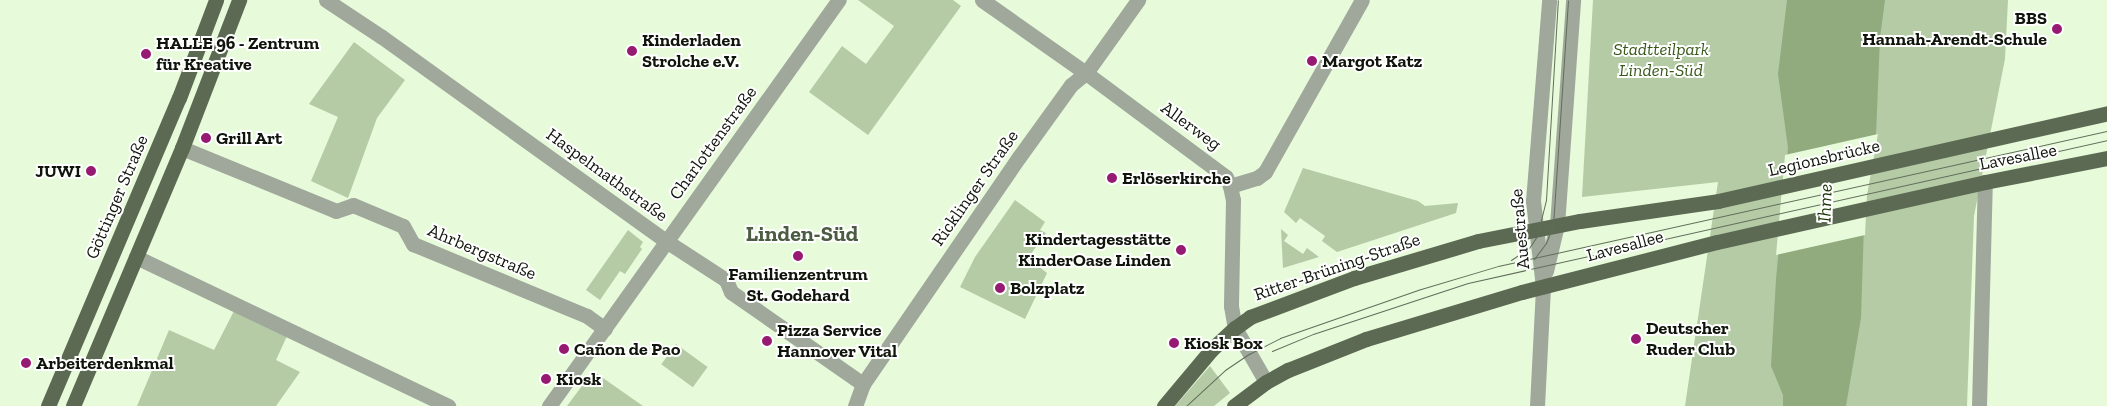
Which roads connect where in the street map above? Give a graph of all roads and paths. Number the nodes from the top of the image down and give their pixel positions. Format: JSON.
{"nodes":[{"id":1,"x":216,"y":0,"type":"edge"},
{"id":2,"x":239,"y":0,"type":"edge"},
{"id":3,"x":326,"y":0,"type":"edge"},
{"id":4,"x":839,"y":0,"type":"edge"},
{"id":5,"x":982,"y":0,"type":"edge"},
{"id":6,"x":1138,"y":0,"type":"edge"},
{"id":7,"x":1362,"y":0,"type":"edge"},
{"id":8,"x":1548,"y":0,"type":"edge"},
{"id":9,"x":1573,"y":0,"type":"edge"},
{"id":10,"x":1086,"y":73,"type":"junction"},
{"id":11,"x":2107,"y":114,"type":"edge"},
{"id":12,"x":182,"y":148,"type":"junction"},
{"id":13,"x":1939,"y":150,"type":"joint"},
{"id":14,"x":2107,"y":158,"type":"edge"},
{"id":15,"x":1985,"y":182,"type":"junction"},
{"id":16,"x":1230,"y":186,"type":"junction"},
{"id":17,"x":1718,"y":201,"type":"joint"},
{"id":18,"x":1557,"y":225,"type":"junction"},
{"id":19,"x":1536,"y":229,"type":"junction"},
{"id":20,"x":666,"y":241,"type":"junction"},
{"id":21,"x":136,"y":257,"type":"junction"},
{"id":22,"x":1543,"y":287,"type":"junction"},
{"id":23,"x":1235,"y":328,"type":"junction"},
{"id":24,"x":605,"y":329,"type":"junction"},
{"id":25,"x":1266,"y":382,"type":"junction"},
{"id":26,"x":863,"y":384,"type":"junction"},
{"id":27,"x":48,"y":406,"type":"edge"},
{"id":28,"x":73,"y":406,"type":"edge"},
{"id":29,"x":448,"y":406,"type":"edge"},
{"id":30,"x":548,"y":406,"type":"edge"},
{"id":31,"x":855,"y":406,"type":"edge"},
{"id":32,"x":1164,"y":406,"type":"edge"},
{"id":33,"x":1234,"y":406,"type":"edge"},
{"id":34,"x":1537,"y":406,"type":"edge"},
{"id":35,"x":1979,"y":406,"type":"edge"}],
"edges":[{"from":1,"to":27,"type":"main road","name":"Göttinger Straße"},
{"from":2,"to":12,"type":"main road"},
{"from":3,"to":20,"type":"street","name":"Haspelmathstraße"},
{"from":4,"to":20,"type":"street","name":"Charlottenstraße"},
{"from":5,"to":10,"type":"street","name":"Allerweg"},
{"from":6,"to":10,"type":"street","name":"Ricklinger Straße"},
{"from":7,"to":16,"type":"street"},
{"from":8,"to":19,"type":"street","name":"Auestraße"},
{"from":9,"to":18,"type":"street","name":"Auestraße"},
{"from":10,"to":16,"type":"street","name":"Allerweg"},
{"from":10,"to":26,"type":"street","name":"Ricklinger Straße"},
{"from":11,"to":13,"type":"main road","name":"Lavesallee"},
{"from":12,"to":21,"type":"main road"},
{"from":12,"to":24,"type":"street","name":"Ahrbergstraße"},
{"from":13,"to":17,"type":"main road","name":"Legionsbrücke"},
{"from":14,"to":15,"type":"main road","name":"Lavesallee"},
{"from":15,"to":22,"type":"main road","name":"Lavesallee"},
{"from":15,"to":35,"type":"street"},
{"from":16,"to":23,"type":"street"},
{"from":17,"to":18,"type":"main road","name":"Lavesallee"},
{"from":18,"to":19,"type":"main road","name":"Ritter-Brüning-Straße"},
{"from":18,"to":22,"type":"street","name":"Auestraße"},
{"from":19,"to":22,"type":"street","name":"Auestraße"},
{"from":19,"to":23,"type":"main road","name":"Ritter-Brüning-Straße"},
{"from":20,"to":24,"type":"street","name":"Charlottenstraße"},
{"from":20,"to":26,"type":"street","name":"Haspelmathstraße"},
{"from":21,"to":28,"type":"main road"},
{"from":21,"to":29,"type":"street"},
{"from":22,"to":25,"type":"main road"},
{"from":22,"to":34,"type":"street"},
{"from":23,"to":25,"type":"street"},
{"from":23,"to":32,"type":"main road","name":"Ritter-Brüning-Straße"},
{"from":24,"to":30,"type":"street","name":"Charlottenstraße"},
{"from":25,"to":33,"type":"main road"},
{"from":26,"to":31,"type":"street","name":"Ricklinger Straße"}]}
